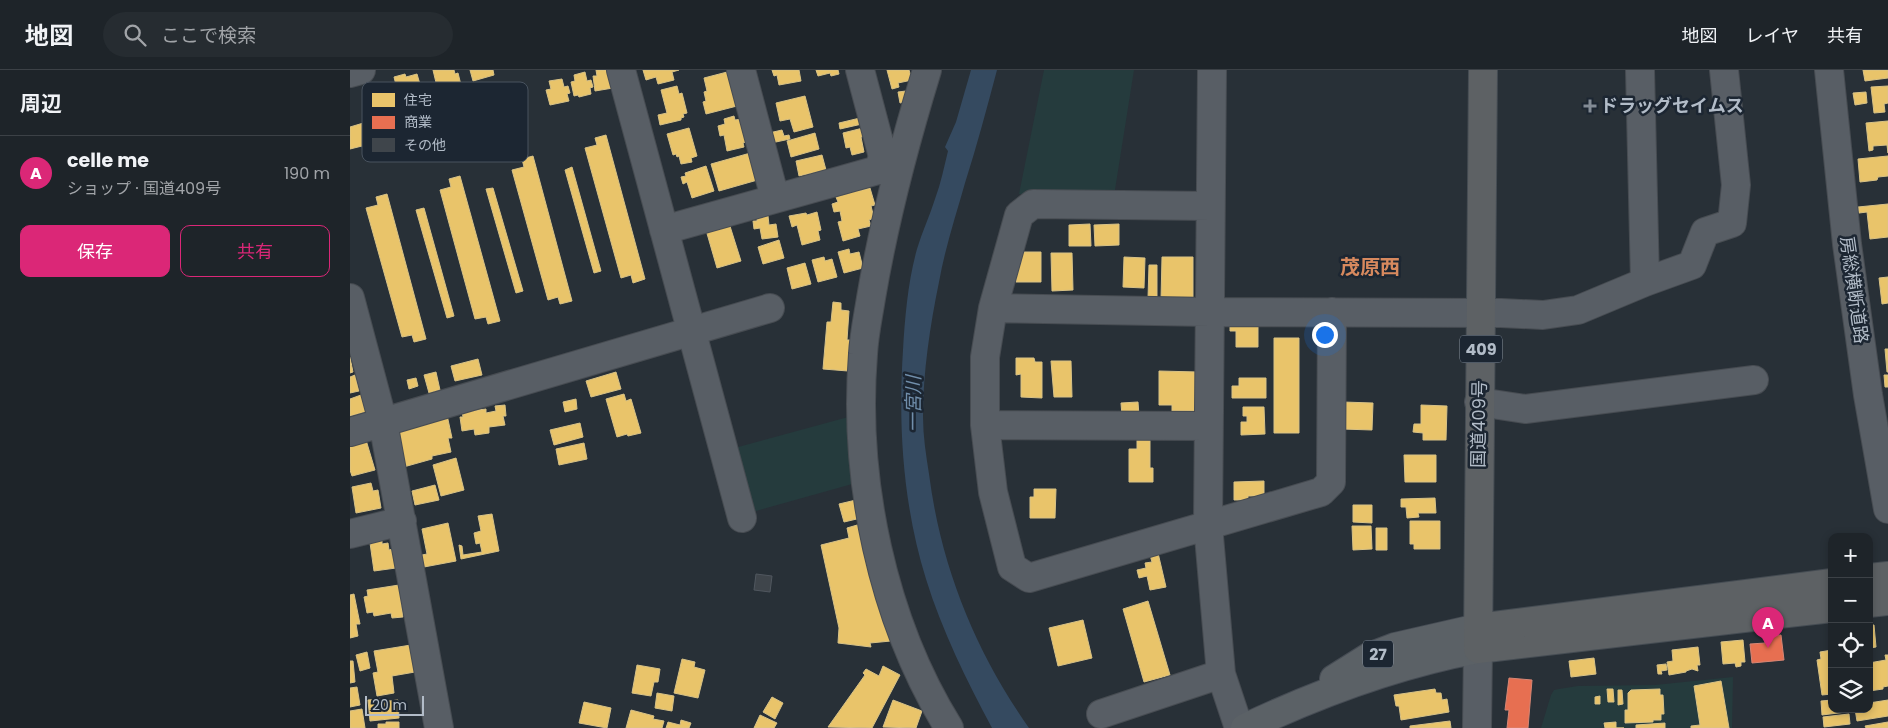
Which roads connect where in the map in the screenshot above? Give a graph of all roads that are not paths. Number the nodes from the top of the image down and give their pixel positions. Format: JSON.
{"nodes":[{"id":1,"x":361,"y":70,"type":"edge"},
{"id":2,"x":621,"y":70,"type":"edge"},
{"id":3,"x":741,"y":70,"type":"edge"},
{"id":4,"x":860,"y":70,"type":"edge"},
{"id":5,"x":927,"y":70,"type":"edge"},
{"id":6,"x":1212,"y":70,"type":"edge"},
{"id":7,"x":1483,"y":70,"type":"edge"},
{"id":8,"x":1640,"y":70,"type":"edge"},
{"id":9,"x":1724,"y":70,"type":"edge"},
{"id":10,"x":1829,"y":70,"type":"edge"},
{"id":11,"x":350,"y":73,"type":"edge"},
{"id":12,"x":775,"y":198,"type":"junction"},
{"id":13,"x":1210,"y":206,"type":"junction"},
{"id":14,"x":664,"y":230,"type":"junction"},
{"id":15,"x":1645,"y":282,"type":"junction"},
{"id":16,"x":350,"y":298,"type":"edge"},
{"id":17,"x":770,"y":308,"type":"dead end"},
{"id":18,"x":993,"y":308,"type":"junction"},
{"id":19,"x":1209,"y":312,"type":"junction"},
{"id":20,"x":1332,"y":312,"type":"junction"},
{"id":21,"x":1482,"y":313,"type":"junction"},
{"id":22,"x":692,"y":331,"type":"junction"},
{"id":23,"x":1754,"y":380,"type":"dead end"},
{"id":24,"x":1479,"y":402,"type":"junction"},
{"id":25,"x":383,"y":422,"type":"junction"},
{"id":26,"x":985,"y":425,"type":"junction"},
{"id":27,"x":1208,"y":426,"type":"junction"},
{"id":28,"x":350,"y":432,"type":"edge"},
{"id":29,"x":1888,"y":509,"type":"edge"},
{"id":30,"x":742,"y":518,"type":"dead end"},
{"id":31,"x":402,"y":521,"type":"junction"},
{"id":32,"x":1208,"y":525,"type":"junction"},
{"id":33,"x":350,"y":534,"type":"edge"},
{"id":34,"x":1888,"y":576,"type":"edge"},
{"id":35,"x":1873,"y":578,"type":"edge"},
{"id":36,"x":1828,"y":584,"type":"edge"},
{"id":37,"x":1888,"y":601,"type":"edge"},
{"id":38,"x":1873,"y":603,"type":"edge"},
{"id":39,"x":1828,"y":608,"type":"edge"},
{"id":40,"x":1478,"y":638,"type":"junction"},
{"id":41,"x":1221,"y":674,"type":"junction"},
{"id":42,"x":1101,"y":714,"type":"dead end"},
{"id":43,"x":439,"y":728,"type":"edge"},
{"id":44,"x":950,"y":728,"type":"edge"},
{"id":45,"x":1239,"y":728,"type":"edge"},
{"id":46,"x":1245,"y":728,"type":"edge"},
{"id":47,"x":1477,"y":728,"type":"edge"}],
"edges":[{"from":1,"to":11,"type":"street"},
{"from":2,"to":14,"type":"street"},
{"from":3,"to":12,"type":"street"},
{"from":4,"to":12,"type":"street"},
{"from":5,"to":44,"type":"street"},
{"from":6,"to":13,"type":"street"},
{"from":7,"to":21,"type":"highway","name":"国道409号","number":"409"},
{"from":8,"to":15,"type":"street"},
{"from":9,"to":15,"type":"street"},
{"from":10,"to":29,"type":"street","name":"房総横断道路"},
{"from":12,"to":14,"type":"street"},
{"from":13,"to":18,"type":"street"},
{"from":13,"to":19,"type":"street"},
{"from":14,"to":22,"type":"street"},
{"from":15,"to":21,"type":"street"},
{"from":16,"to":25,"type":"street"},
{"from":17,"to":22,"type":"street"},
{"from":18,"to":19,"type":"street"},
{"from":18,"to":26,"type":"street"},
{"from":19,"to":20,"type":"street"},
{"from":19,"to":27,"type":"street"},
{"from":20,"to":21,"type":"street"},
{"from":20,"to":32,"type":"street"},
{"from":21,"to":24,"type":"highway","name":"国道409号","number":"409"},
{"from":22,"to":25,"type":"street"},
{"from":22,"to":30,"type":"street"},
{"from":23,"to":24,"type":"street"},
{"from":24,"to":40,"type":"highway","name":"国道409号","number":"409"},
{"from":25,"to":28,"type":"street"},
{"from":25,"to":31,"type":"street"},
{"from":26,"to":27,"type":"street"},
{"from":26,"to":32,"type":"street"},
{"from":27,"to":32,"type":"street"},
{"from":31,"to":33,"type":"street"},
{"from":31,"to":43,"type":"street"},
{"from":32,"to":41,"type":"street"},
{"from":34,"to":35,"type":"highway"},
{"from":36,"to":40,"type":"highway"},
{"from":37,"to":38,"type":"highway"},
{"from":39,"to":40,"type":"highway"},
{"from":40,"to":46,"type":"main road","number":"27"},
{"from":40,"to":47,"type":"street"},
{"from":41,"to":42,"type":"street"},
{"from":41,"to":45,"type":"street"}]}
